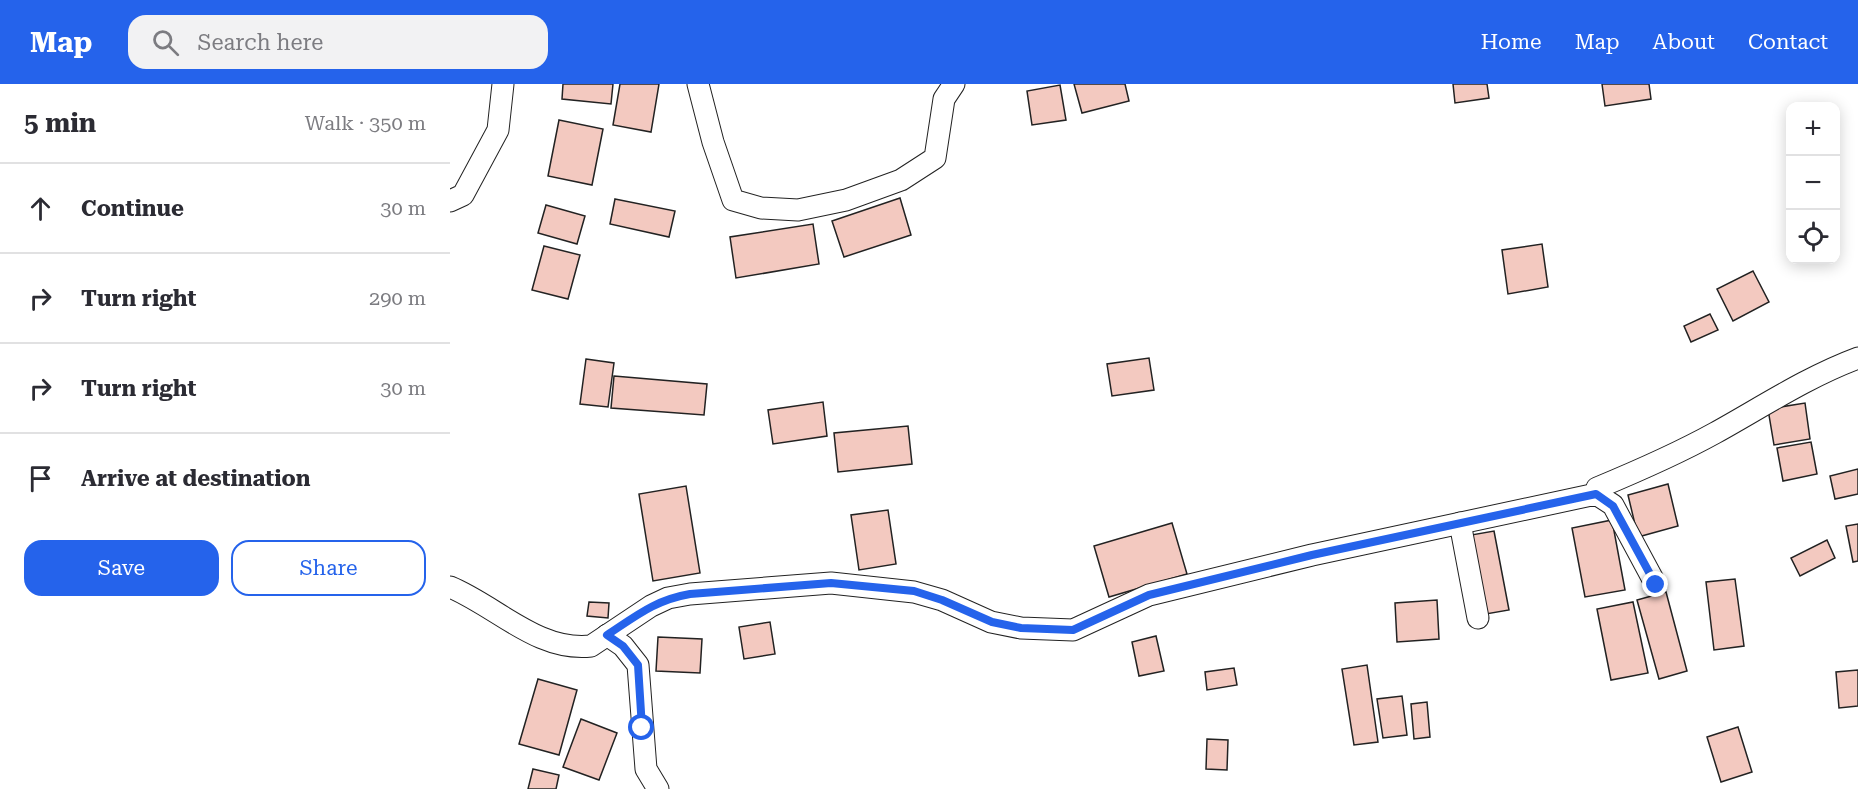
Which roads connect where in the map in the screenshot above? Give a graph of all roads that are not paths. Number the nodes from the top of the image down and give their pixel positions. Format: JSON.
{"nodes":[{"id":1,"x":503,"y":84,"type":"edge"},
{"id":2,"x":698,"y":84,"type":"edge"},
{"id":3,"x":954,"y":84,"type":"edge"},
{"id":4,"x":450,"y":201,"type":"edge"},
{"id":5,"x":1858,"y":358,"type":"edge"},
{"id":6,"x":1596,"y":494,"type":"junction"},
{"id":7,"x":1460,"y":523,"type":"junction"},
{"id":8,"x":1656,"y":585,"type":"dead end"},
{"id":9,"x":450,"y":587,"type":"edge"},
{"id":10,"x":1479,"y":618,"type":"dead end"},
{"id":11,"x":607,"y":635,"type":"junction"},
{"id":12,"x":658,"y":789,"type":"edge"}],
"edges":[{"from":1,"to":4,"type":"street"},
{"from":2,"to":3,"type":"street"},
{"from":5,"to":6,"type":"street"},
{"from":6,"to":7,"type":"street"},
{"from":6,"to":8,"type":"street"},
{"from":7,"to":10,"type":"street"},
{"from":7,"to":11,"type":"street"},
{"from":9,"to":11,"type":"street"},
{"from":11,"to":12,"type":"street"}]}
